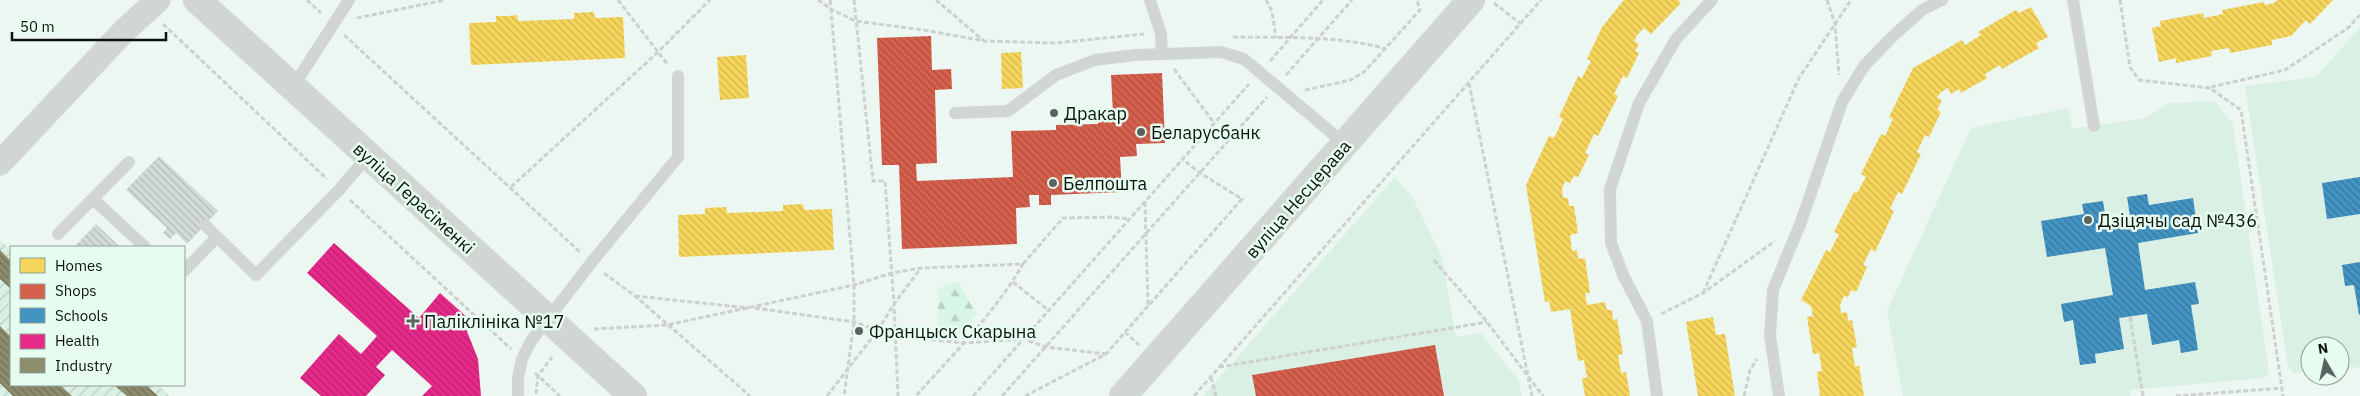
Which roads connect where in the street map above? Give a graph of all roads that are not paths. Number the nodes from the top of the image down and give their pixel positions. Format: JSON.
{"nodes":[{"id":1,"x":197,"y":0,"type":"edge"},
{"id":2,"x":349,"y":0,"type":"edge"},
{"id":3,"x":1150,"y":0,"type":"edge"},
{"id":4,"x":1471,"y":0,"type":"edge"},
{"id":5,"x":1712,"y":0,"type":"edge"},
{"id":6,"x":1942,"y":0,"type":"edge"},
{"id":7,"x":2072,"y":0,"type":"edge"},
{"id":8,"x":160,"y":11,"type":"edge"},
{"id":9,"x":1162,"y":54,"type":"junction"},
{"id":10,"x":678,"y":76,"type":"road end"},
{"id":11,"x":293,"y":87,"type":"junction"},
{"id":12,"x":955,"y":113,"type":"dead end"},
{"id":13,"x":2094,"y":126,"type":"dead end"},
{"id":14,"x":1345,"y":144,"type":"junction"},
{"id":15,"x":368,"y":156,"type":"junction"},
{"id":16,"x":129,"y":162,"type":"dead end"},
{"id":17,"x":0,"y":163,"type":"edge"},
{"id":18,"x":94,"y":199,"type":"junction"},
{"id":19,"x":205,"y":225,"type":"dead end"},
{"id":20,"x":58,"y":234,"type":"dead end"},
{"id":21,"x":217,"y":237,"type":"junction"},
{"id":22,"x":144,"y":246,"type":"edge"},
{"id":23,"x":185,"y":270,"type":"edge"},
{"id":24,"x":547,"y":319,"type":"junction"},
{"id":25,"x":518,"y":396,"type":"edge"},
{"id":26,"x":633,"y":396,"type":"edge"},
{"id":27,"x":1123,"y":396,"type":"edge"},
{"id":28,"x":1657,"y":396,"type":"edge"},
{"id":29,"x":1778,"y":396,"type":"edge"}],
"edges":[{"from":1,"to":11,"type":"street","name":"вуліца Герасіменкі"},
{"from":2,"to":11,"type":"lane"},
{"from":3,"to":9,"type":"lane"},
{"from":4,"to":14,"type":"street","name":"вуліца Несцерава"},
{"from":5,"to":28,"type":"lane"},
{"from":6,"to":29,"type":"lane"},
{"from":7,"to":13,"type":"lane"},
{"from":8,"to":17,"type":"street"},
{"from":9,"to":12,"type":"lane"},
{"from":9,"to":14,"type":"lane"},
{"from":10,"to":24,"type":"lane"},
{"from":11,"to":15,"type":"street","name":"вуліца Герасіменкі"},
{"from":14,"to":27,"type":"street","name":"вуліца Несцерава"},
{"from":15,"to":21,"type":"lane"},
{"from":15,"to":24,"type":"street","name":"вуліца Герасіменкі"},
{"from":16,"to":18,"type":"lane"},
{"from":18,"to":20,"type":"lane"},
{"from":18,"to":22,"type":"lane"},
{"from":19,"to":21,"type":"lane"},
{"from":21,"to":23,"type":"lane"},
{"from":24,"to":25,"type":"lane"},
{"from":24,"to":26,"type":"street","name":"вуліца Герасіменкі"}]}
